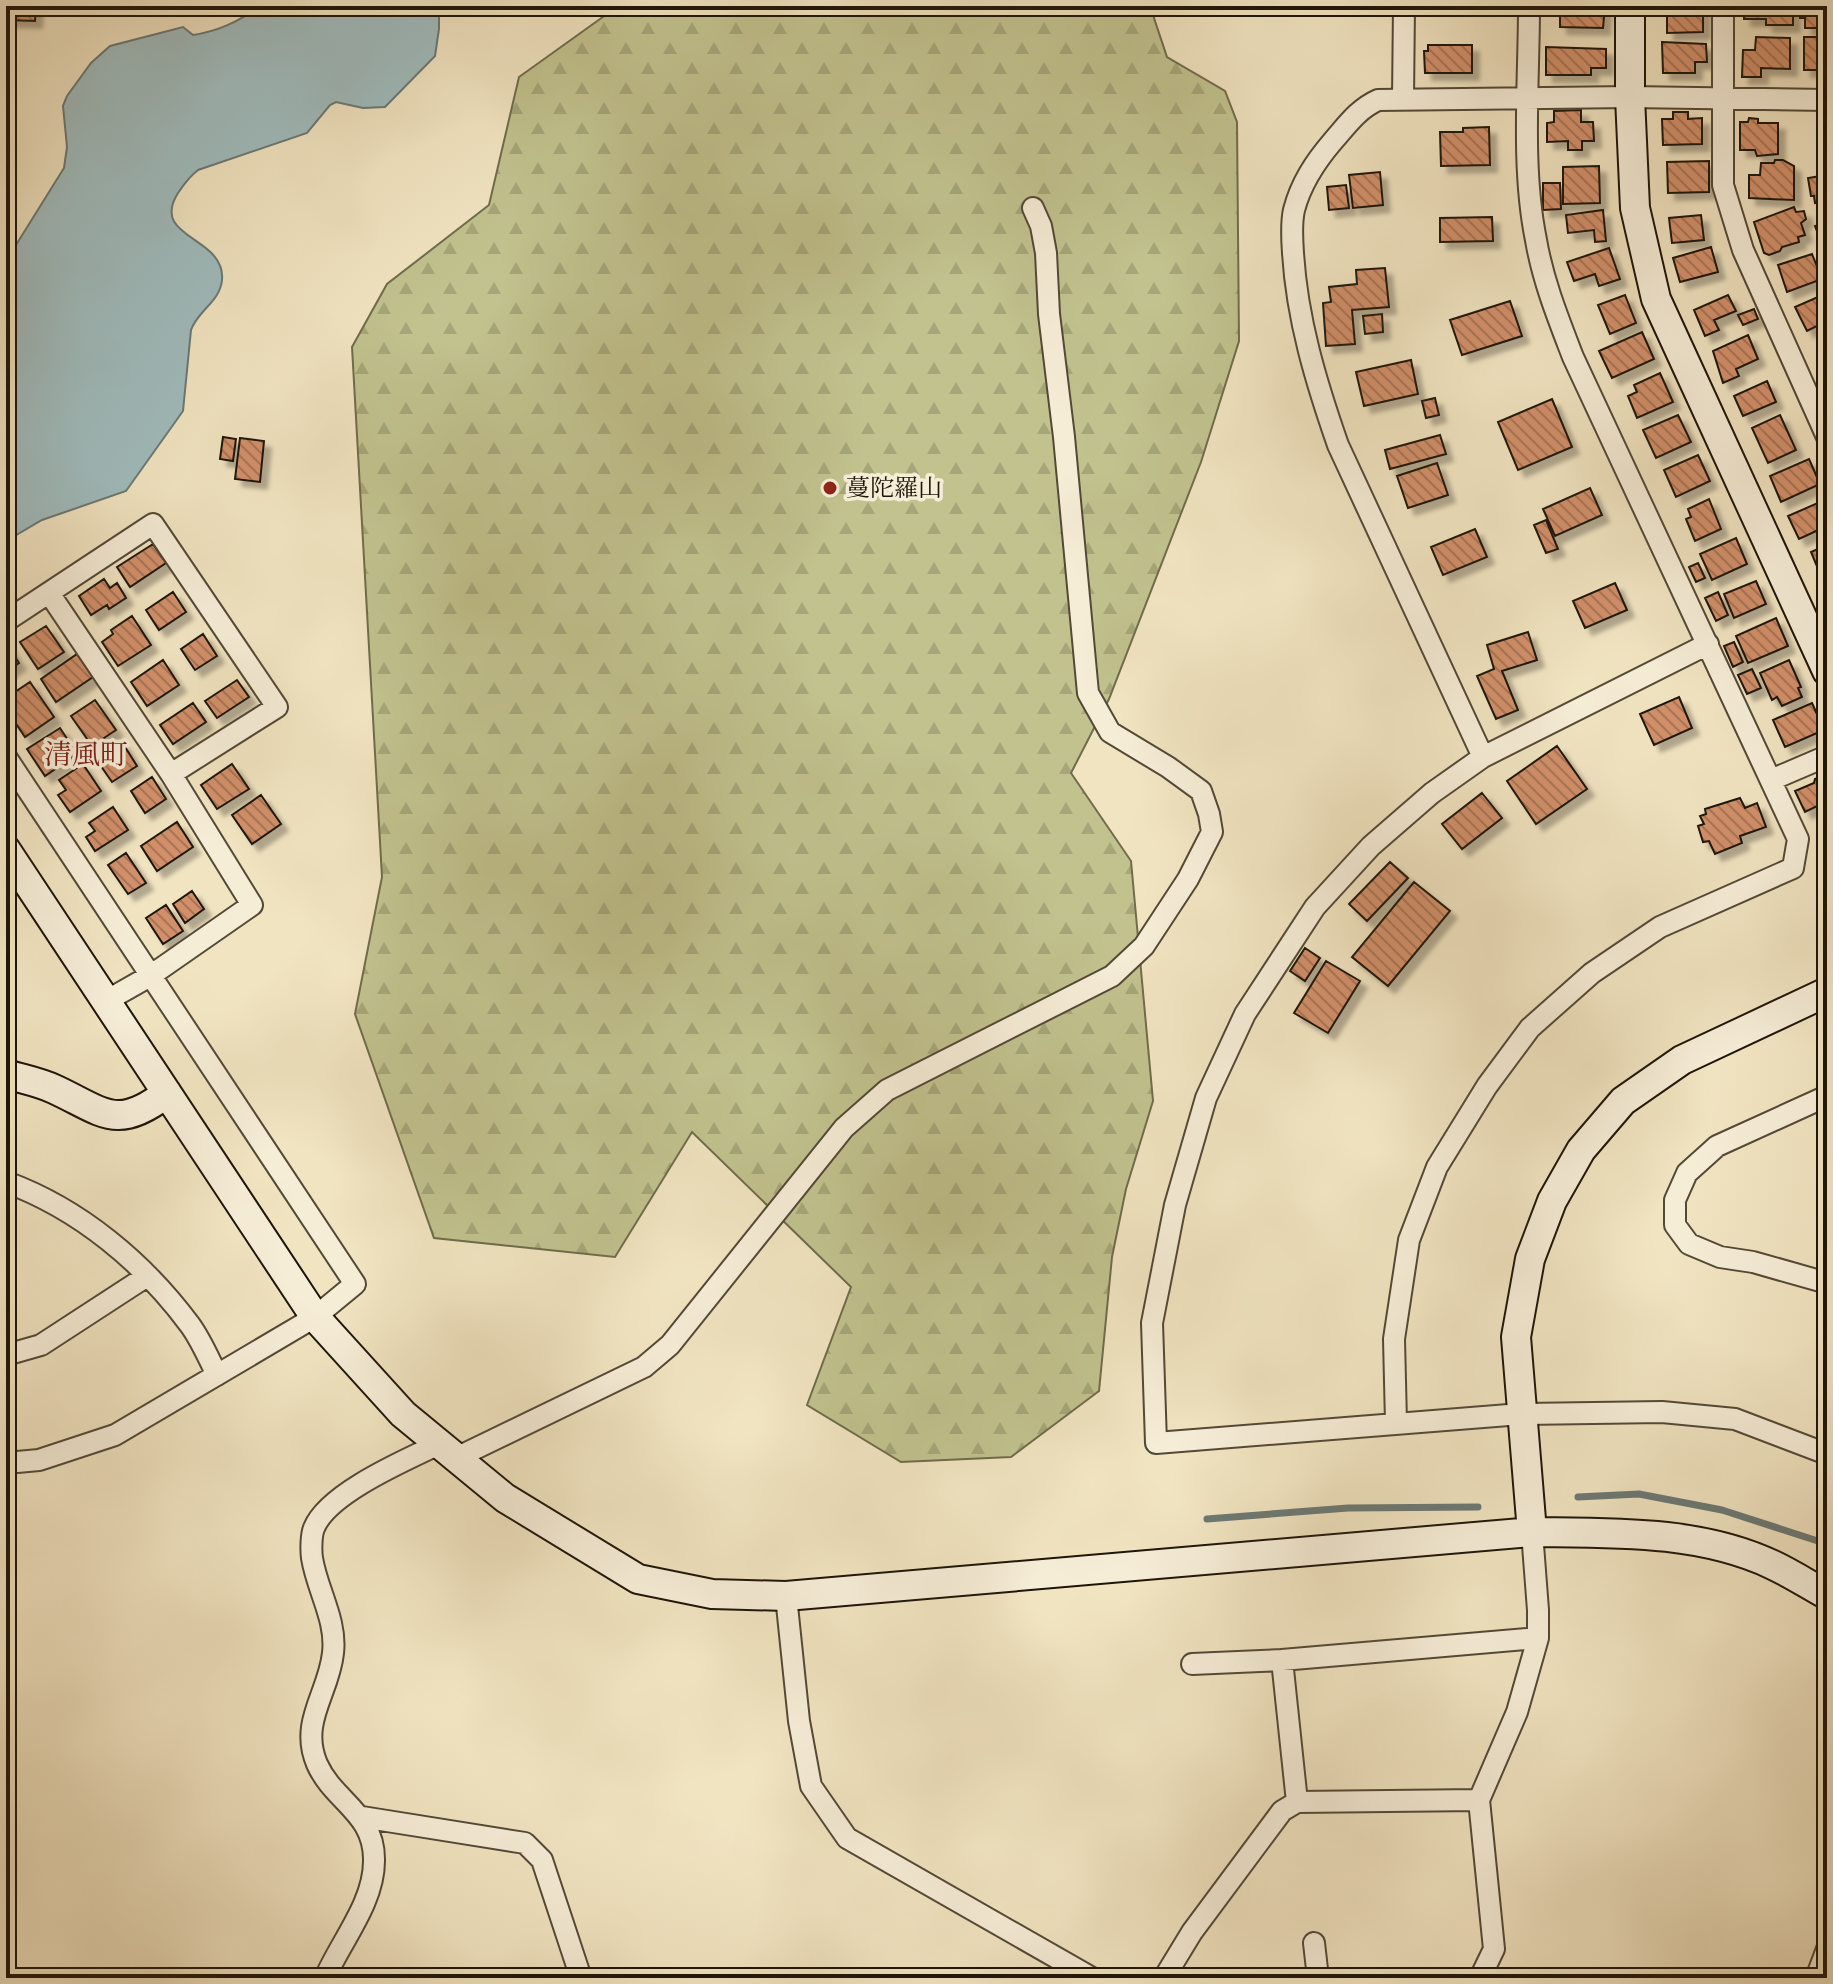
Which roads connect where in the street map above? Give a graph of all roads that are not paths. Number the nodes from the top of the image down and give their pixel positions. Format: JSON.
{"nodes":[{"id":1,"x":1404,"y":6,"type":"edge"},
{"id":2,"x":1529,"y":6,"type":"edge"},
{"id":3,"x":1630,"y":6,"type":"edge"},
{"id":4,"x":1723,"y":6,"type":"edge"},
{"id":5,"x":1630,"y":97,"type":"junction"},
{"id":6,"x":1403,"y":99,"type":"junction"},
{"id":7,"x":1529,"y":100,"type":"junction"},
{"id":8,"x":1723,"y":100,"type":"junction"},
{"id":9,"x":1827,"y":100,"type":"edge"},
{"id":10,"x":1033,"y":208,"type":"dead end"},
{"id":11,"x":1827,"y":437,"type":"edge"},
{"id":12,"x":49,"y":593,"type":"junction"},
{"id":13,"x":6,"y":621,"type":"edge"},
{"id":14,"x":1708,"y":644,"type":"junction"},
{"id":15,"x":1827,"y":671,"type":"edge"},
{"id":16,"x":1827,"y":756,"type":"edge"},
{"id":17,"x":6,"y":757,"type":"edge"},
{"id":18,"x":1483,"y":757,"type":"junction"},
{"id":19,"x":171,"y":774,"type":"junction"},
{"id":20,"x":1771,"y":780,"type":"junction"},
{"id":21,"x":6,"y":850,"type":"edge"},
{"id":22,"x":150,"y":976,"type":"junction"},
{"id":23,"x":1827,"y":992,"type":"edge"},
{"id":24,"x":106,"y":1001,"type":"junction"},
{"id":25,"x":6,"y":1074,"type":"edge"},
{"id":26,"x":167,"y":1093,"type":"junction"},
{"id":27,"x":1827,"y":1096,"type":"edge"},
{"id":28,"x":6,"y":1182,"type":"edge"},
{"id":29,"x":147,"y":1276,"type":"junction"},
{"id":30,"x":1827,"y":1283,"type":"edge"},
{"id":31,"x":315,"y":1317,"type":"junction"},
{"id":32,"x":6,"y":1355,"type":"edge"},
{"id":33,"x":217,"y":1375,"type":"junction"},
{"id":34,"x":1521,"y":1414,"type":"junction"},
{"id":35,"x":1396,"y":1423,"type":"junction"},
{"id":36,"x":447,"y":1451,"type":"junction"},
{"id":37,"x":1827,"y":1454,"type":"edge"},
{"id":38,"x":6,"y":1463,"type":"edge"},
{"id":39,"x":1532,"y":1532,"type":"junction"},
{"id":40,"x":1827,"y":1595,"type":"edge"},
{"id":41,"x":786,"y":1596,"type":"junction"},
{"id":42,"x":1538,"y":1638,"type":"junction"},
{"id":43,"x":1282,"y":1660,"type":"junction"},
{"id":44,"x":1192,"y":1664,"type":"dead end"},
{"id":45,"x":1479,"y":1800,"type":"junction"},
{"id":46,"x":1297,"y":1802,"type":"junction"},
{"id":47,"x":362,"y":1817,"type":"junction"},
{"id":48,"x":1314,"y":1943,"type":"dead end"},
{"id":49,"x":1827,"y":1949,"type":"edge"},
{"id":50,"x":325,"y":1978,"type":"edge"},
{"id":51,"x":581,"y":1978,"type":"edge"},
{"id":52,"x":1092,"y":1978,"type":"edge"},
{"id":53,"x":1164,"y":1978,"type":"edge"},
{"id":54,"x":1318,"y":1978,"type":"edge"},
{"id":55,"x":1480,"y":1978,"type":"edge"},
{"id":56,"x":1816,"y":1978,"type":"edge"}],
"edges":[{"from":1,"to":6,"type":"street"},
{"from":2,"to":7,"type":"street"},
{"from":3,"to":5,"type":"street"},
{"from":4,"to":8,"type":"street"},
{"from":5,"to":7,"type":"street"},
{"from":5,"to":8,"type":"street"},
{"from":5,"to":15,"type":"street"},
{"from":6,"to":7,"type":"street"},
{"from":6,"to":18,"type":"street"},
{"from":7,"to":14,"type":"street"},
{"from":8,"to":9,"type":"street"},
{"from":8,"to":11,"type":"street"},
{"from":10,"to":36,"type":"street"},
{"from":12,"to":13,"type":"street"},
{"from":12,"to":19,"type":"street"},
{"from":12,"to":19,"type":"street"},
{"from":14,"to":18,"type":"street"},
{"from":14,"to":20,"type":"street"},
{"from":16,"to":20,"type":"street"},
{"from":17,"to":22,"type":"street"},
{"from":18,"to":35,"type":"street"},
{"from":19,"to":22,"type":"street"},
{"from":20,"to":35,"type":"street"},
{"from":21,"to":24,"type":"street"},
{"from":22,"to":24,"type":"street"},
{"from":22,"to":31,"type":"street"},
{"from":23,"to":34,"type":"street"},
{"from":24,"to":26,"type":"street"},
{"from":25,"to":26,"type":"street"},
{"from":26,"to":31,"type":"street"},
{"from":27,"to":30,"type":"street"},
{"from":28,"to":29,"type":"street"},
{"from":29,"to":32,"type":"street"},
{"from":29,"to":33,"type":"street"},
{"from":31,"to":33,"type":"street"},
{"from":31,"to":36,"type":"street"},
{"from":33,"to":38,"type":"street"},
{"from":34,"to":35,"type":"street"},
{"from":34,"to":37,"type":"street"},
{"from":34,"to":39,"type":"street"},
{"from":36,"to":41,"type":"street"},
{"from":36,"to":47,"type":"street"},
{"from":39,"to":40,"type":"street"},
{"from":39,"to":41,"type":"street"},
{"from":39,"to":42,"type":"street"},
{"from":41,"to":52,"type":"street"},
{"from":42,"to":43,"type":"street"},
{"from":42,"to":45,"type":"street"},
{"from":43,"to":44,"type":"street"},
{"from":43,"to":46,"type":"street"},
{"from":45,"to":46,"type":"street"},
{"from":45,"to":55,"type":"street"},
{"from":46,"to":53,"type":"street"},
{"from":47,"to":50,"type":"street"},
{"from":47,"to":51,"type":"street"},
{"from":48,"to":54,"type":"street"},
{"from":49,"to":56,"type":"street"}]}
